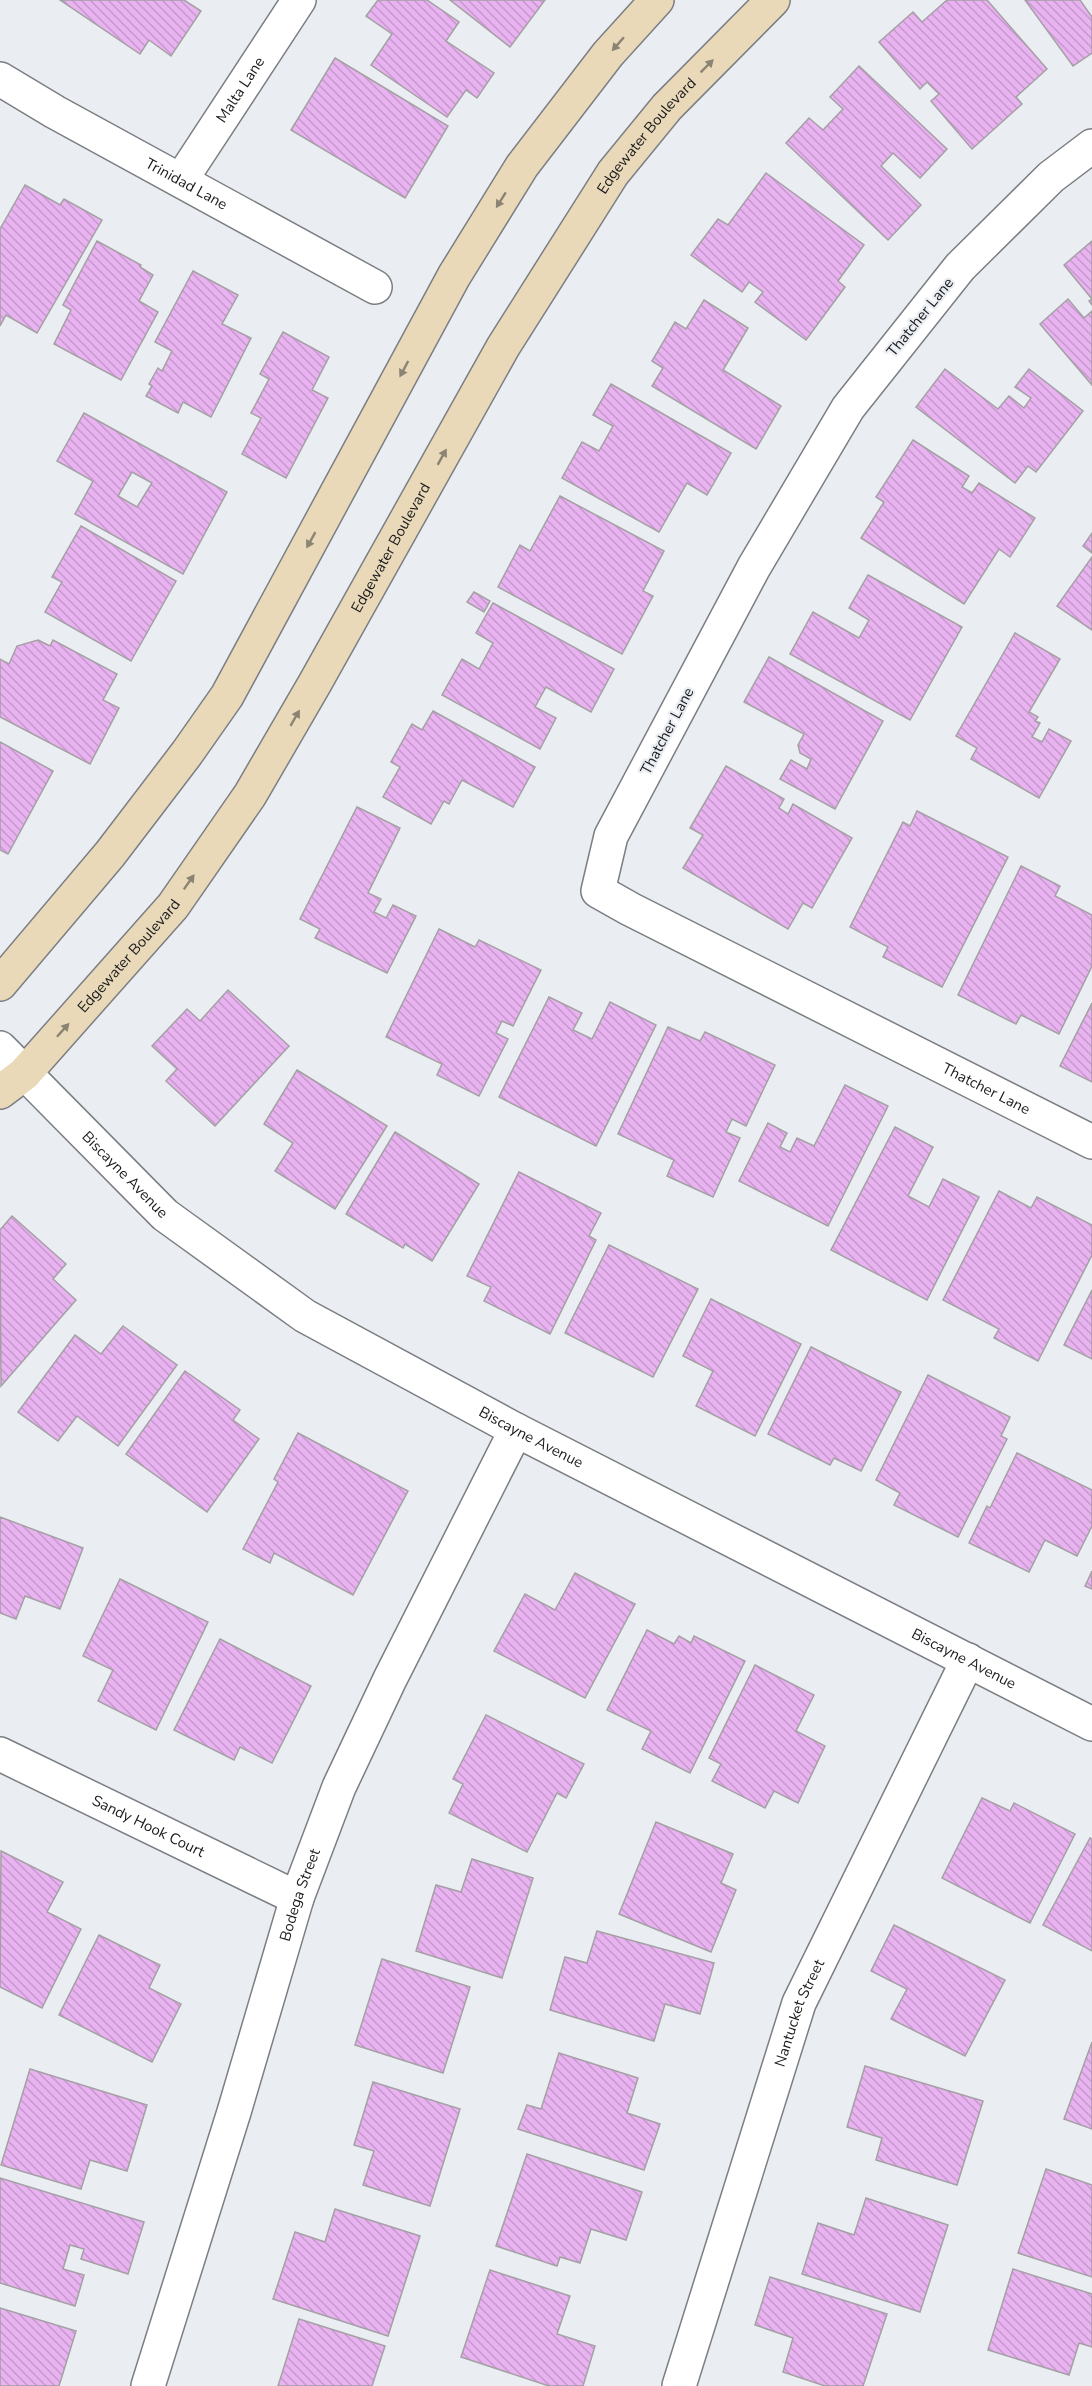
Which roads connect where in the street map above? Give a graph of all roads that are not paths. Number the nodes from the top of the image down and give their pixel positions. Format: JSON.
{"nodes":[{"id":1,"x":299,"y":0,"type":"edge"},
{"id":2,"x":657,"y":0,"type":"edge"},
{"id":3,"x":773,"y":0,"type":"edge"},
{"id":4,"x":0,"y":79,"type":"edge"},
{"id":5,"x":1092,"y":146,"type":"edge"},
{"id":6,"x":181,"y":180,"type":"junction"},
{"id":7,"x":375,"y":287,"type":"dead end"},
{"id":8,"x":0,"y":984,"type":"edge"},
{"id":9,"x":0,"y":1048,"type":"edge"},
{"id":10,"x":12,"y":1083,"type":"edge"},
{"id":11,"x":1092,"y":1142,"type":"edge"},
{"id":12,"x":516,"y":1430,"type":"junction"},
{"id":13,"x":968,"y":1660,"type":"junction"},
{"id":14,"x":1092,"y":1724,"type":"edge"},
{"id":15,"x":0,"y":1754,"type":"edge"},
{"id":16,"x":297,"y":1898,"type":"junction"},
{"id":17,"x":148,"y":2386,"type":"edge"},
{"id":18,"x":679,"y":2386,"type":"edge"}],
"edges":[{"from":1,"to":6,"type":"street","name":"Malta Lane"},
{"from":2,"to":8,"type":"street","one_way":true},
{"from":10,"to":3,"type":"street","name":"Edgewater Boulevard","one_way":true},
{"from":4,"to":6,"type":"street","name":"Trinidad Lane"},
{"from":5,"to":11,"type":"street","name":"Thatcher Lane"},
{"from":6,"to":7,"type":"street","name":"Trinidad Lane"},
{"from":9,"to":10,"type":"street","name":"Biscayne Avenue"},
{"from":10,"to":12,"type":"street","name":"Biscayne Avenue"},
{"from":12,"to":13,"type":"street","name":"Biscayne Avenue"},
{"from":12,"to":16,"type":"street","name":"Bodega Street"},
{"from":13,"to":14,"type":"street","name":"Biscayne Avenue"},
{"from":13,"to":18,"type":"street","name":"Nantucket Street"},
{"from":15,"to":16,"type":"street","name":"Sandy Hook Court"},
{"from":16,"to":17,"type":"street","name":"Bodega Street"}]}
